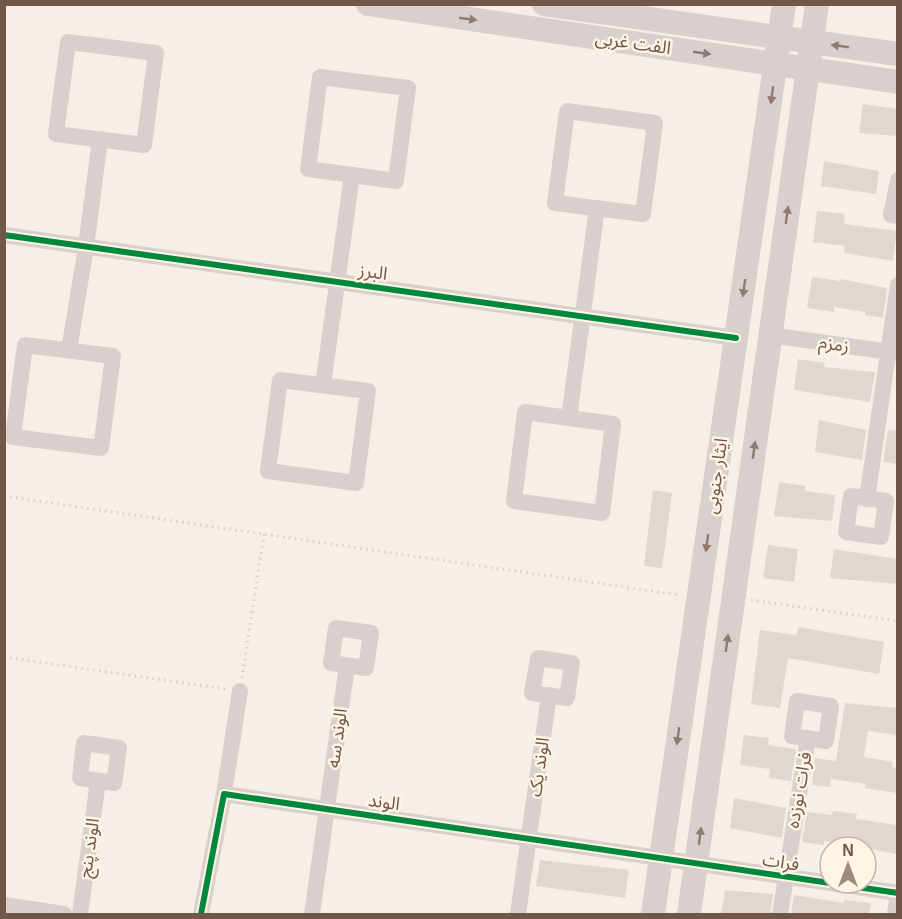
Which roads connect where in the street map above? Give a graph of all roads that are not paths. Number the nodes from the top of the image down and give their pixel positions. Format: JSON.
{"nodes":[{"id":1,"x":368,"y":4,"type":"edge"},
{"id":2,"x":544,"y":4,"type":"edge"},
{"id":3,"x":784,"y":4,"type":"edge"},
{"id":4,"x":817,"y":4,"type":"edge"},
{"id":5,"x":779,"y":37,"type":"junction"},
{"id":6,"x":812,"y":42,"type":"junction"},
{"id":7,"x":897,"y":54,"type":"edge"},
{"id":8,"x":776,"y":64,"type":"junction"},
{"id":9,"x":807,"y":68,"type":"junction"},
{"id":10,"x":897,"y":82,"type":"edge"},
{"id":11,"x":100,"y":139,"type":"junction"},
{"id":12,"x":352,"y":175,"type":"junction"},
{"id":13,"x":897,"y":180,"type":"edge"},
{"id":14,"x":597,"y":208,"type":"junction"},
{"id":15,"x":897,"y":216,"type":"edge"},
{"id":16,"x":4,"y":235,"type":"edge"},
{"id":17,"x":86,"y":247,"type":"junction"},
{"id":18,"x":338,"y":282,"type":"junction"},
{"id":19,"x":897,"y":285,"type":"edge"},
{"id":20,"x":583,"y":316,"type":"junction"},
{"id":21,"x":770,"y":335,"type":"junction"},
{"id":22,"x":736,"y":338,"type":"junction"},
{"id":23,"x":69,"y":350,"type":"junction"},
{"id":24,"x":893,"y":353,"type":"edge"},
{"id":25,"x":323,"y":385,"type":"junction"},
{"id":26,"x":569,"y":418,"type":"junction"},
{"id":27,"x":867,"y":499,"type":"dead end"},
{"id":28,"x":347,"y":666,"type":"dead end"},
{"id":29,"x":240,"y":691,"type":"road end"},
{"id":30,"x":549,"y":695,"type":"dead end"},
{"id":31,"x":808,"y":738,"type":"dead end"},
{"id":32,"x":98,"y":781,"type":"dead end"},
{"id":33,"x":224,"y":795,"type":"junction"},
{"id":34,"x":327,"y":809,"type":"junction"},
{"id":35,"x":528,"y":838,"type":"junction"},
{"id":36,"x":660,"y":857,"type":"junction"},
{"id":37,"x":696,"y":863,"type":"junction"},
{"id":38,"x":784,"y":878,"type":"junction"},
{"id":39,"x":897,"y":894,"type":"edge"},
{"id":40,"x":4,"y":905,"type":"edge"},
{"id":41,"x":64,"y":915,"type":"edge"},
{"id":42,"x":80,"y":915,"type":"edge"},
{"id":43,"x":201,"y":915,"type":"edge"},
{"id":44,"x":312,"y":915,"type":"edge"},
{"id":45,"x":518,"y":915,"type":"edge"},
{"id":46,"x":653,"y":915,"type":"edge"},
{"id":47,"x":689,"y":915,"type":"edge"},
{"id":48,"x":780,"y":915,"type":"edge"},
{"id":49,"x":895,"y":915,"type":"edge"}],
"edges":[{"from":1,"to":8,"type":"main road","name":"الفت غربی","one_way":true},
{"from":2,"to":5,"type":"main road","name":"الفت غربی"},
{"from":3,"to":5,"type":"main road","name":"ایثار جنوبی"},
{"from":4,"to":6,"type":"main road","name":"ایثار جنوبی"},
{"from":5,"to":6,"type":"main road","name":"الفت غربی"},
{"from":5,"to":8,"type":"main road","name":"ایثار جنوبی"},
{"from":7,"to":6,"type":"main road","name":"الفت غربی","one_way":true},
{"from":6,"to":9,"type":"main road","name":"ایثار جنوبی"},
{"from":8,"to":9,"type":"main road","name":"الفت غربی"},
{"from":8,"to":22,"type":"main road","name":"ایثار جنوبی","one_way":true},
{"from":9,"to":10,"type":"main road","name":"الفت غربی"},
{"from":21,"to":9,"type":"main road","name":"ایثار جنوبی","one_way":true},
{"from":11,"to":11,"type":"street"},
{"from":11,"to":17,"type":"street"},
{"from":12,"to":12,"type":"street"},
{"from":12,"to":18,"type":"street"},
{"from":13,"to":15,"type":"street"},
{"from":14,"to":14,"type":"street"},
{"from":14,"to":20,"type":"street"},
{"from":16,"to":17,"type":"street","name":"البرز"},
{"from":17,"to":18,"type":"street","name":"البرز"},
{"from":17,"to":23,"type":"street"},
{"from":18,"to":20,"type":"street","name":"البرز"},
{"from":18,"to":25,"type":"street"},
{"from":19,"to":24,"type":"street"},
{"from":20,"to":22,"type":"street","name":"البرز"},
{"from":20,"to":26,"type":"street"},
{"from":21,"to":24,"type":"street","name":"زمزم"},
{"from":37,"to":21,"type":"main road","name":"ایثار جنوبی","one_way":true},
{"from":22,"to":36,"type":"main road","name":"ایثار جنوبی","one_way":true},
{"from":23,"to":23,"type":"street"},
{"from":24,"to":27,"type":"street"},
{"from":25,"to":25,"type":"street"},
{"from":26,"to":26,"type":"street"},
{"from":28,"to":34,"type":"street","name":"الوند سه"},
{"from":29,"to":33,"type":"street"},
{"from":30,"to":35,"type":"street","name":"الوند یک"},
{"from":31,"to":38,"type":"street","name":"فرات نوزده"},
{"from":32,"to":42,"type":"street","name":"الوند پنج"},
{"from":33,"to":34,"type":"street","name":"الوند"},
{"from":33,"to":43,"type":"street"},
{"from":34,"to":35,"type":"street","name":"الوند"},
{"from":34,"to":44,"type":"street","name":"الوند سه"},
{"from":35,"to":36,"type":"street","name":"الوند"},
{"from":35,"to":45,"type":"street","name":"الوند یک"},
{"from":36,"to":37,"type":"street","name":"فرات"},
{"from":36,"to":46,"type":"main road","name":"ایثار جنوبی"},
{"from":37,"to":38,"type":"street","name":"فرات"},
{"from":37,"to":47,"type":"main road","name":"ایثار جنوبی"},
{"from":38,"to":39,"type":"street","name":"فرات"},
{"from":38,"to":48,"type":"street","name":"فرات نوزده"},
{"from":39,"to":49,"type":"street"},
{"from":40,"to":41,"type":"street"}]}
